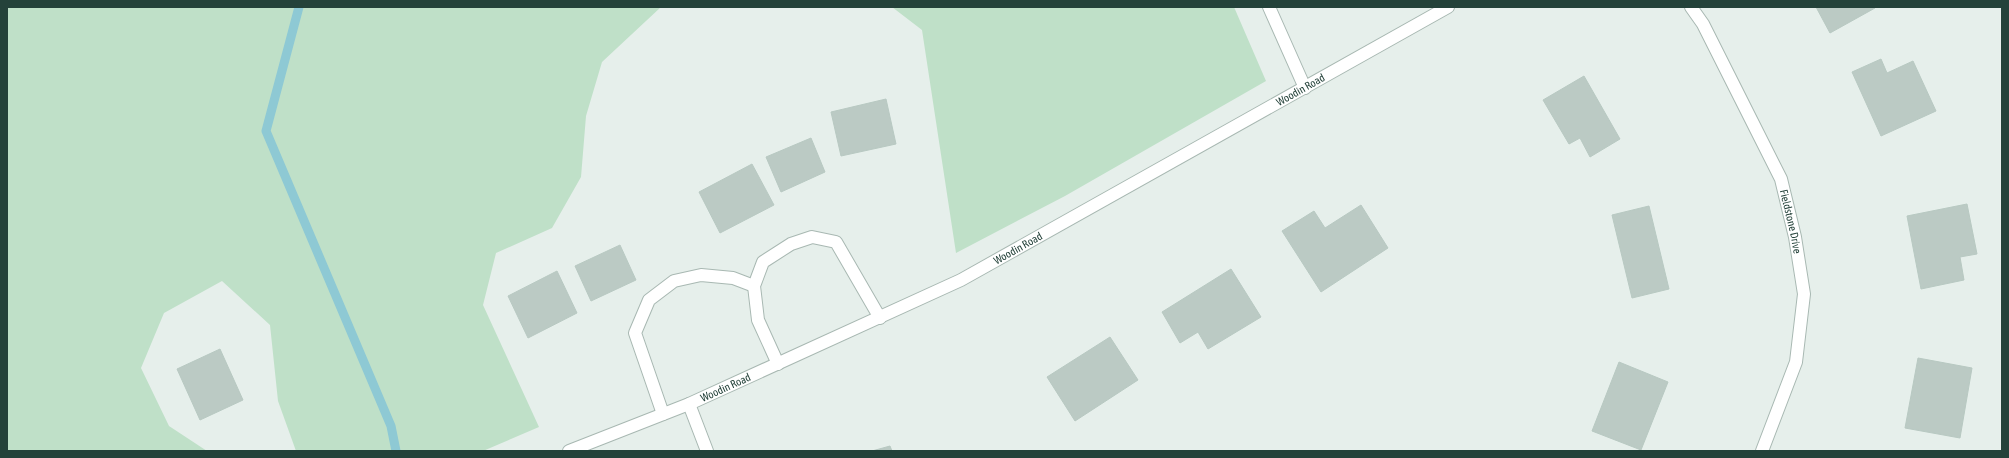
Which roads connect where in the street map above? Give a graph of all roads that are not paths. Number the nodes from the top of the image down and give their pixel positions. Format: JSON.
{"nodes":[{"id":1,"x":1269,"y":7,"type":"edge"},
{"id":2,"x":1448,"y":7,"type":"edge"},
{"id":3,"x":1691,"y":7,"type":"edge"},
{"id":4,"x":1305,"y":88,"type":"junction"},
{"id":5,"x":754,"y":286,"type":"junction"},
{"id":6,"x":880,"y":318,"type":"junction"},
{"id":7,"x":778,"y":364,"type":"junction"},
{"id":8,"x":689,"y":404,"type":"junction"},
{"id":9,"x":663,"y":414,"type":"junction"},
{"id":10,"x":569,"y":451,"type":"edge"},
{"id":11,"x":707,"y":451,"type":"edge"},
{"id":12,"x":1762,"y":451,"type":"edge"}],
"edges":[{"from":1,"to":4,"type":"street"},
{"from":2,"to":4,"type":"street","name":"Woodin Road"},
{"from":3,"to":12,"type":"street","name":"Fieldstone Drive"},
{"from":4,"to":6,"type":"street","name":"Woodin Road"},
{"from":5,"to":6,"type":"street"},
{"from":5,"to":7,"type":"street"},
{"from":5,"to":9,"type":"street"},
{"from":6,"to":7,"type":"street","name":"Woodin Road"},
{"from":7,"to":8,"type":"street","name":"Woodin Road"},
{"from":8,"to":9,"type":"street","name":"Woodin Road"},
{"from":8,"to":11,"type":"street"},
{"from":9,"to":10,"type":"street","name":"Woodin Road"}]}
